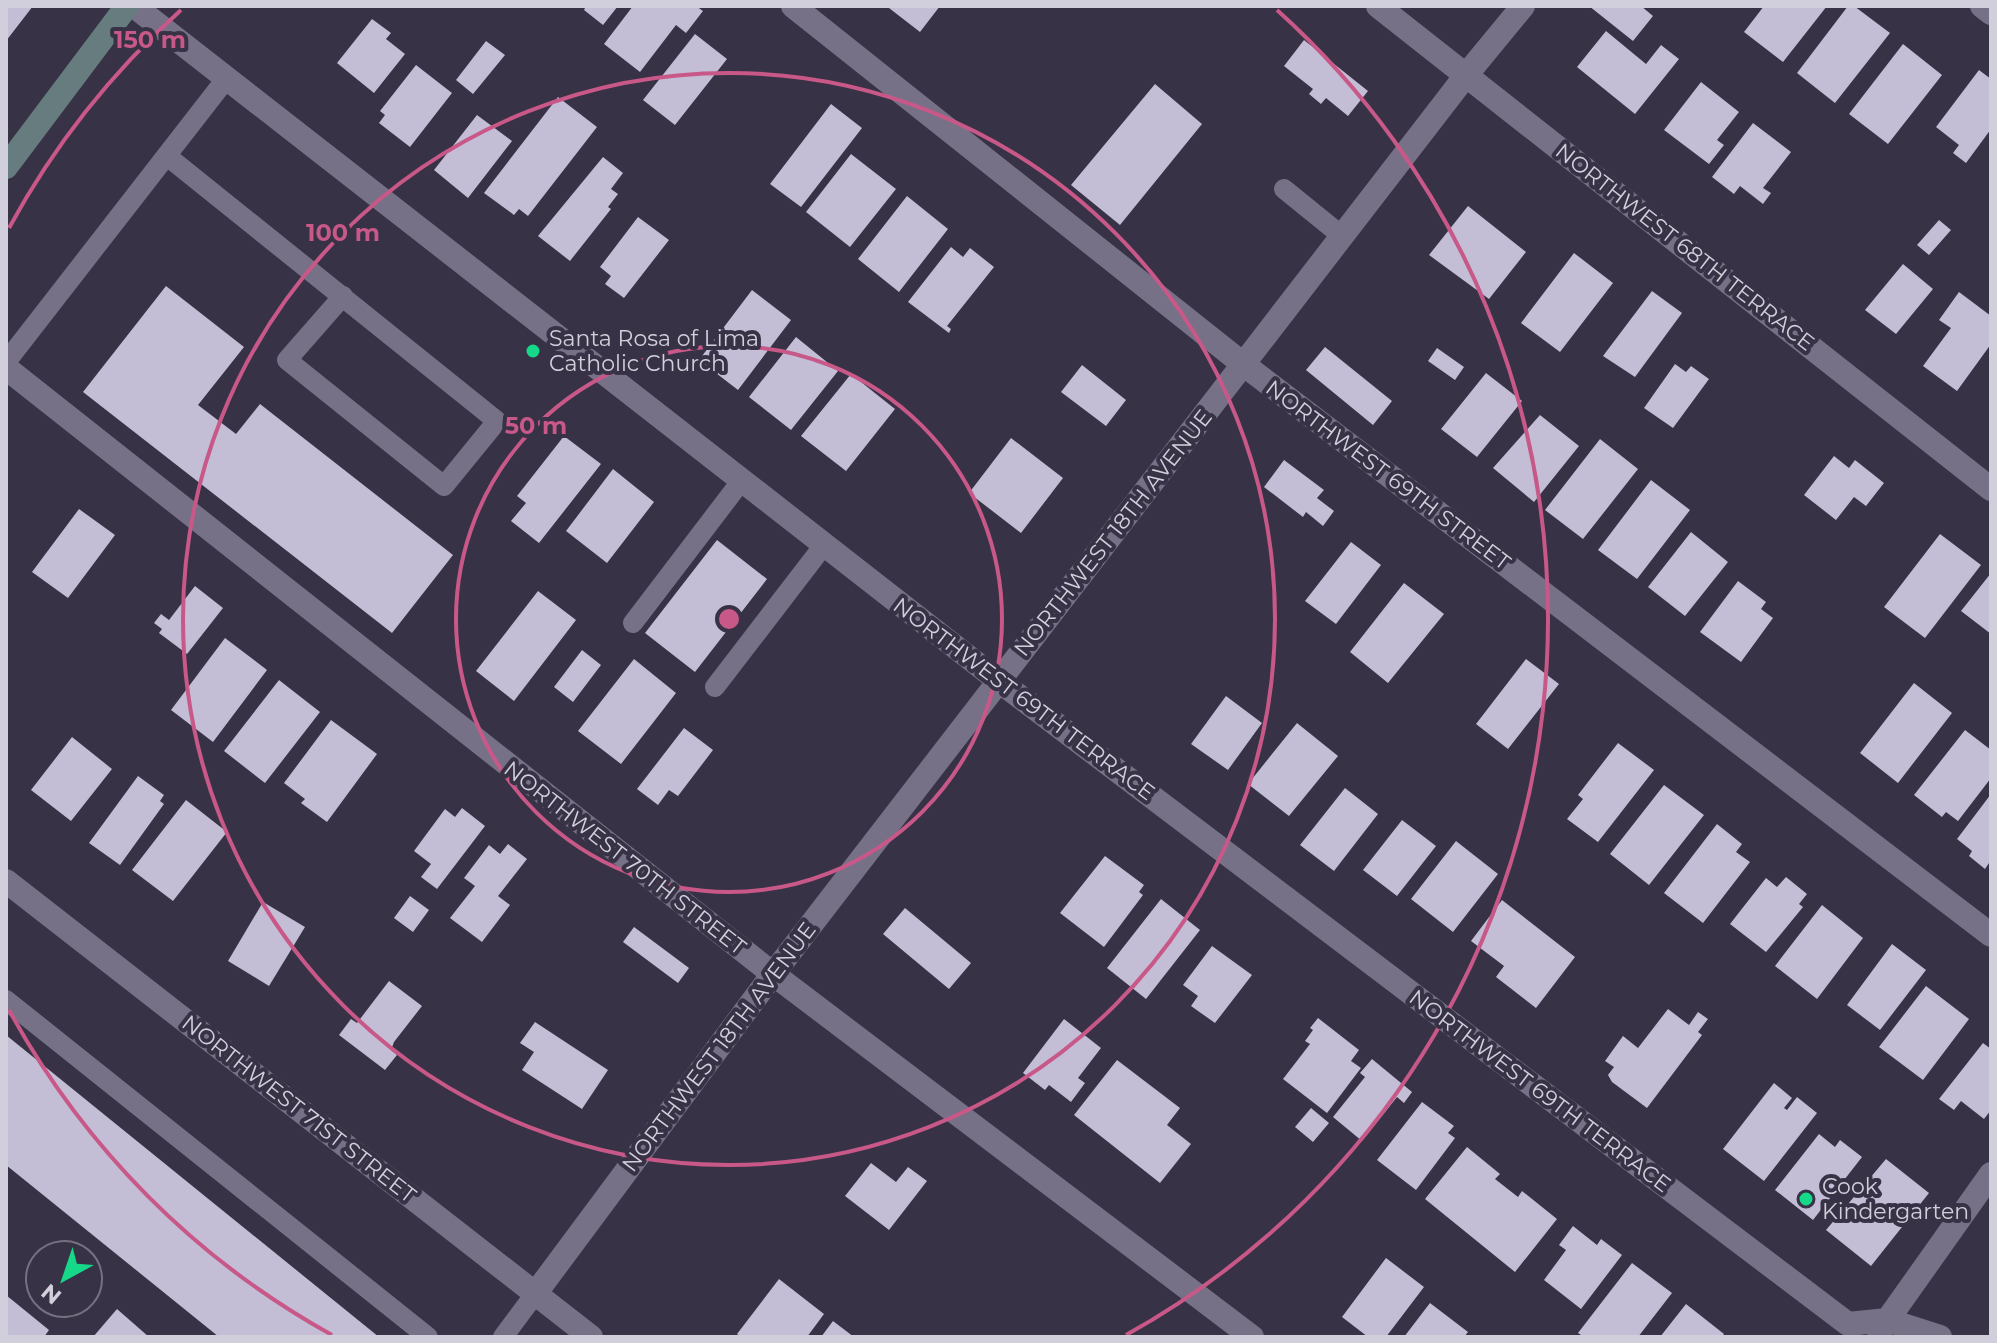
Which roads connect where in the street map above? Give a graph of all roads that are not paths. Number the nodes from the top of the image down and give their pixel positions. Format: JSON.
{"nodes":[{"id":1,"x":127,"y":6,"type":"edge"},
{"id":2,"x":134,"y":6,"type":"edge"},
{"id":3,"x":793,"y":6,"type":"edge"},
{"id":4,"x":1378,"y":6,"type":"edge"},
{"id":5,"x":1523,"y":6,"type":"edge"},
{"id":6,"x":1982,"y":6,"type":"edge"},
{"id":7,"x":1991,"y":13,"type":"edge"},
{"id":8,"x":1467,"y":74,"type":"junction"},
{"id":9,"x":226,"y":79,"type":"junction"},
{"id":10,"x":167,"y":156,"type":"junction"},
{"id":11,"x":6,"y":167,"type":"edge"},
{"id":12,"x":1284,"y":189,"type":"dead end"},
{"id":13,"x":1342,"y":236,"type":"junction"},
{"id":14,"x":343,"y":296,"type":"junction"},
{"id":15,"x":1243,"y":364,"type":"junction"},
{"id":16,"x":6,"y":365,"type":"edge"},
{"id":17,"x":742,"y":480,"type":"junction"},
{"id":18,"x":1991,"y":489,"type":"edge"},
{"id":19,"x":824,"y":545,"type":"junction"},
{"id":20,"x":633,"y":623,"type":"dead end"},
{"id":21,"x":999,"y":681,"type":"junction"},
{"id":22,"x":715,"y":687,"type":"dead end"},
{"id":23,"x":6,"y":881,"type":"edge"},
{"id":24,"x":1991,"y":935,"type":"edge"},
{"id":25,"x":773,"y":974,"type":"junction"},
{"id":26,"x":6,"y":1000,"type":"edge"},
{"id":27,"x":1991,"y":1174,"type":"edge"},
{"id":28,"x":535,"y":1294,"type":"junction"},
{"id":29,"x":1881,"y":1329,"type":"edge"},
{"id":30,"x":428,"y":1337,"type":"edge"},
{"id":31,"x":503,"y":1337,"type":"edge"},
{"id":32,"x":591,"y":1337,"type":"edge"},
{"id":33,"x":1252,"y":1337,"type":"edge"},
{"id":34,"x":1940,"y":1337,"type":"edge"}],
"edges":[{"from":1,"to":11,"type":"main road"},
{"from":2,"to":9,"type":"street","name":"NORTHWEST 69TH TERRACE"},
{"from":3,"to":15,"type":"street","name":"NORTHWEST 69TH STREET"},
{"from":4,"to":8,"type":"street","name":"NORTHWEST 68TH TERRACE"},
{"from":5,"to":8,"type":"street","name":"NORTHWEST 18TH AVENUE"},
{"from":6,"to":7,"type":"street"},
{"from":8,"to":13,"type":"street","name":"NORTHWEST 18TH AVENUE"},
{"from":8,"to":18,"type":"street","name":"NORTHWEST 68TH TERRACE"},
{"from":9,"to":10,"type":"lane"},
{"from":9,"to":17,"type":"street","name":"NORTHWEST 69TH TERRACE"},
{"from":10,"to":14,"type":"lane"},
{"from":10,"to":16,"type":"lane"},
{"from":12,"to":13,"type":"lane"},
{"from":13,"to":15,"type":"street","name":"NORTHWEST 18TH AVENUE"},
{"from":14,"to":14,"type":"lane"},
{"from":15,"to":21,"type":"street","name":"NORTHWEST 18TH AVENUE"},
{"from":15,"to":24,"type":"street","name":"NORTHWEST 69TH STREET"},
{"from":16,"to":25,"type":"street","name":"NORTHWEST 70TH STREET"},
{"from":17,"to":19,"type":"street","name":"NORTHWEST 69TH TERRACE"},
{"from":17,"to":20,"type":"lane"},
{"from":19,"to":21,"type":"street","name":"NORTHWEST 69TH TERRACE"},
{"from":19,"to":22,"type":"lane"},
{"from":21,"to":25,"type":"street","name":"NORTHWEST 18TH AVENUE"},
{"from":21,"to":29,"type":"street","name":"NORTHWEST 69TH TERRACE"},
{"from":23,"to":28,"type":"street","name":"NORTHWEST 71ST STREET"},
{"from":25,"to":28,"type":"street","name":"NORTHWEST 18TH AVENUE"},
{"from":25,"to":33,"type":"street","name":"NORTHWEST 70TH STREET"},
{"from":26,"to":30,"type":"lane"},
{"from":27,"to":29,"type":"street"},
{"from":28,"to":31,"type":"lane"},
{"from":28,"to":32,"type":"street","name":"NORTHWEST 71ST STREET"},
{"from":29,"to":34,"type":"street","name":"NORTHWEST 69TH TERRACE"}]}
